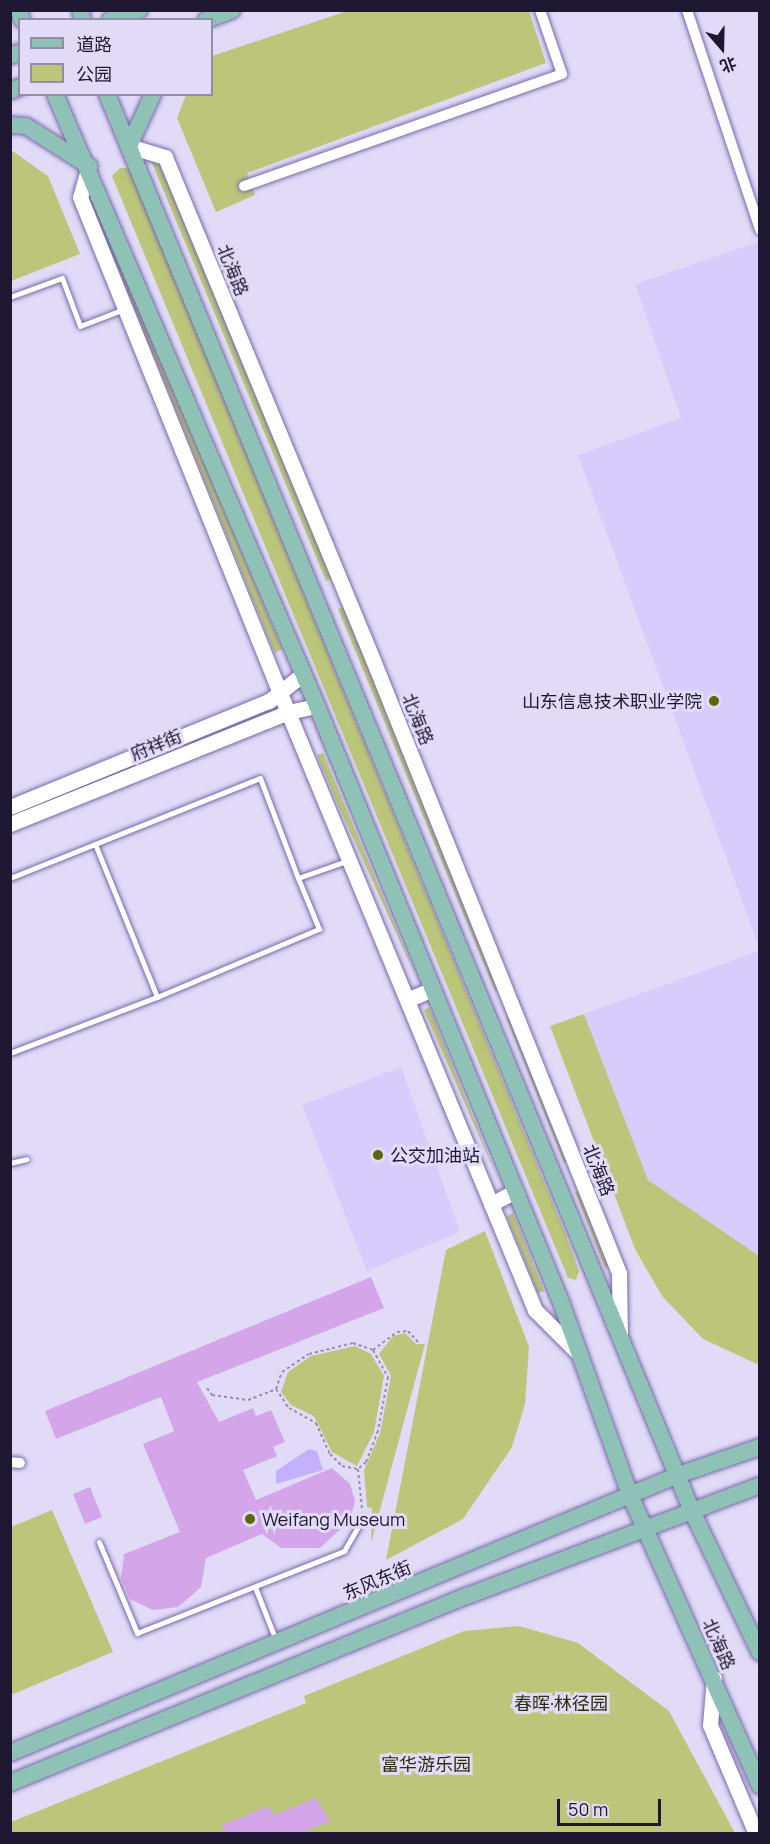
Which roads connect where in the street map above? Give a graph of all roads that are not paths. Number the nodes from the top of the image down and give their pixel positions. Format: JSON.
{"nodes":[{"id":1,"x":139,"y":10,"type":"edge"},
{"id":2,"x":232,"y":10,"type":"edge"},
{"id":3,"x":540,"y":10,"type":"edge"},
{"id":4,"x":687,"y":10,"type":"edge"},
{"id":5,"x":116,"y":18,"type":"edge"},
{"id":6,"x":211,"y":18,"type":"edge"},
{"id":7,"x":56,"y":96,"type":"edge"},
{"id":8,"x":108,"y":96,"type":"edge"},
{"id":9,"x":152,"y":96,"type":"edge"},
{"id":10,"x":10,"y":125,"type":"edge"},
{"id":11,"x":129,"y":146,"type":"junction"},
{"id":12,"x":89,"y":166,"type":"junction"},
{"id":13,"x":244,"y":186,"type":"dead end"},
{"id":14,"x":759,"y":230,"type":"edge"},
{"id":15,"x":10,"y":297,"type":"edge"},
{"id":16,"x":126,"y":309,"type":"junction"},
{"id":17,"x":303,"y":674,"type":"junction"},
{"id":18,"x":280,"y":693,"type":"junction"},
{"id":19,"x":317,"y":706,"type":"junction"},
{"id":20,"x":288,"y":712,"type":"junction"},
{"id":21,"x":10,"y":807,"type":"edge"},
{"id":22,"x":10,"y":824,"type":"edge"},
{"id":23,"x":95,"y":844,"type":"junction"},
{"id":24,"x":350,"y":859,"type":"junction"},
{"id":25,"x":10,"y":878,"type":"edge"},
{"id":26,"x":298,"y":878,"type":"junction"},
{"id":27,"x":433,"y":989,"type":"junction"},
{"id":28,"x":157,"y":997,"type":"junction"},
{"id":29,"x":409,"y":999,"type":"junction"},
{"id":30,"x":10,"y":1053,"type":"edge"},
{"id":31,"x":27,"y":1159,"type":"dead end"},
{"id":32,"x":10,"y":1163,"type":"edge"},
{"id":33,"x":578,"y":1172,"type":"junction"},
{"id":34,"x":556,"y":1182,"type":"junction"},
{"id":35,"x":515,"y":1191,"type":"junction"},
{"id":36,"x":492,"y":1204,"type":"junction"},
{"id":37,"x":620,"y":1337,"type":"junction"},
{"id":38,"x":577,"y":1352,"type":"junction"},
{"id":39,"x":759,"y":1447,"type":"edge"},
{"id":40,"x":678,"y":1475,"type":"junction"},
{"id":41,"x":759,"y":1485,"type":"edge"},
{"id":42,"x":630,"y":1495,"type":"junction"},
{"id":43,"x":692,"y":1511,"type":"junction"},
{"id":44,"x":363,"y":1518,"type":"road end"},
{"id":45,"x":646,"y":1529,"type":"junction"},
{"id":46,"x":99,"y":1542,"type":"dead end"},
{"id":47,"x":255,"y":1587,"type":"junction"},
{"id":48,"x":277,"y":1643,"type":"junction"},
{"id":49,"x":759,"y":1653,"type":"edge"},
{"id":50,"x":714,"y":1678,"type":"junction"},
{"id":51,"x":10,"y":1753,"type":"edge"},
{"id":52,"x":10,"y":1783,"type":"edge"},
{"id":53,"x":759,"y":1785,"type":"edge"},
{"id":54,"x":756,"y":1833,"type":"edge"}],
"edges":[{"from":1,"to":5,"type":"main road"},
{"from":2,"to":6,"type":"main road"},
{"from":3,"to":13,"type":"street"},
{"from":4,"to":14,"type":"street"},
{"from":7,"to":12,"type":"main road","name":"北海路"},
{"from":8,"to":11,"type":"main road","name":"北海路"},
{"from":9,"to":11,"type":"main road"},
{"from":10,"to":12,"type":"main road"},
{"from":11,"to":33,"type":"street","name":"北海路"},
{"from":11,"to":34,"type":"main road","name":"北海路"},
{"from":12,"to":16,"type":"street","name":"北海路"},
{"from":12,"to":17,"type":"main road","name":"北海路"},
{"from":15,"to":16,"type":"lane"},
{"from":16,"to":18,"type":"street","name":"北海路"},
{"from":17,"to":18,"type":"street","name":"府祥街"},
{"from":17,"to":19,"type":"main road","name":"北海路"},
{"from":18,"to":20,"type":"street","name":"北海路"},
{"from":18,"to":21,"type":"street","name":"府祥街"},
{"from":19,"to":20,"type":"street","name":"府祥街"},
{"from":19,"to":27,"type":"main road","name":"北海路"},
{"from":20,"to":22,"type":"street","name":"府祥街"},
{"from":20,"to":24,"type":"street","name":"北海路"},
{"from":23,"to":25,"type":"lane"},
{"from":23,"to":26,"type":"lane"},
{"from":23,"to":28,"type":"lane"},
{"from":24,"to":26,"type":"lane"},
{"from":24,"to":29,"type":"street","name":"北海路"},
{"from":26,"to":28,"type":"lane"},
{"from":27,"to":29,"type":"street"},
{"from":27,"to":35,"type":"main road","name":"北海路"},
{"from":28,"to":30,"type":"lane"},
{"from":29,"to":36,"type":"street","name":"北海路"},
{"from":31,"to":32,"type":"lane"},
{"from":33,"to":34,"type":"street"},
{"from":33,"to":37,"type":"street","name":"北海路"},
{"from":34,"to":37,"type":"main road","name":"北海路"},
{"from":35,"to":36,"type":"street"},
{"from":35,"to":38,"type":"main road","name":"北海路"},
{"from":36,"to":38,"type":"street","name":"北海路"},
{"from":37,"to":40,"type":"main road","name":"北海路"},
{"from":38,"to":42,"type":"main road","name":"北海路"},
{"from":39,"to":40,"type":"main road","name":"东风东街"},
{"from":40,"to":42,"type":"main road","name":"东风东街"},
{"from":40,"to":43,"type":"main road","name":"北海路"},
{"from":41,"to":43,"type":"main road"},
{"from":42,"to":45,"type":"main road","name":"北海路"},
{"from":42,"to":48,"type":"main road","name":"东风东街"},
{"from":43,"to":45,"type":"main road"},
{"from":43,"to":49,"type":"main road","name":"北海路"},
{"from":44,"to":47,"type":"lane"},
{"from":45,"to":50,"type":"main road","name":"北海路"},
{"from":45,"to":52,"type":"main road"},
{"from":46,"to":47,"type":"lane"},
{"from":47,"to":48,"type":"lane"},
{"from":48,"to":51,"type":"main road","name":"东风东街"},
{"from":50,"to":53,"type":"main road","name":"北海路"},
{"from":50,"to":54,"type":"street"}]}
